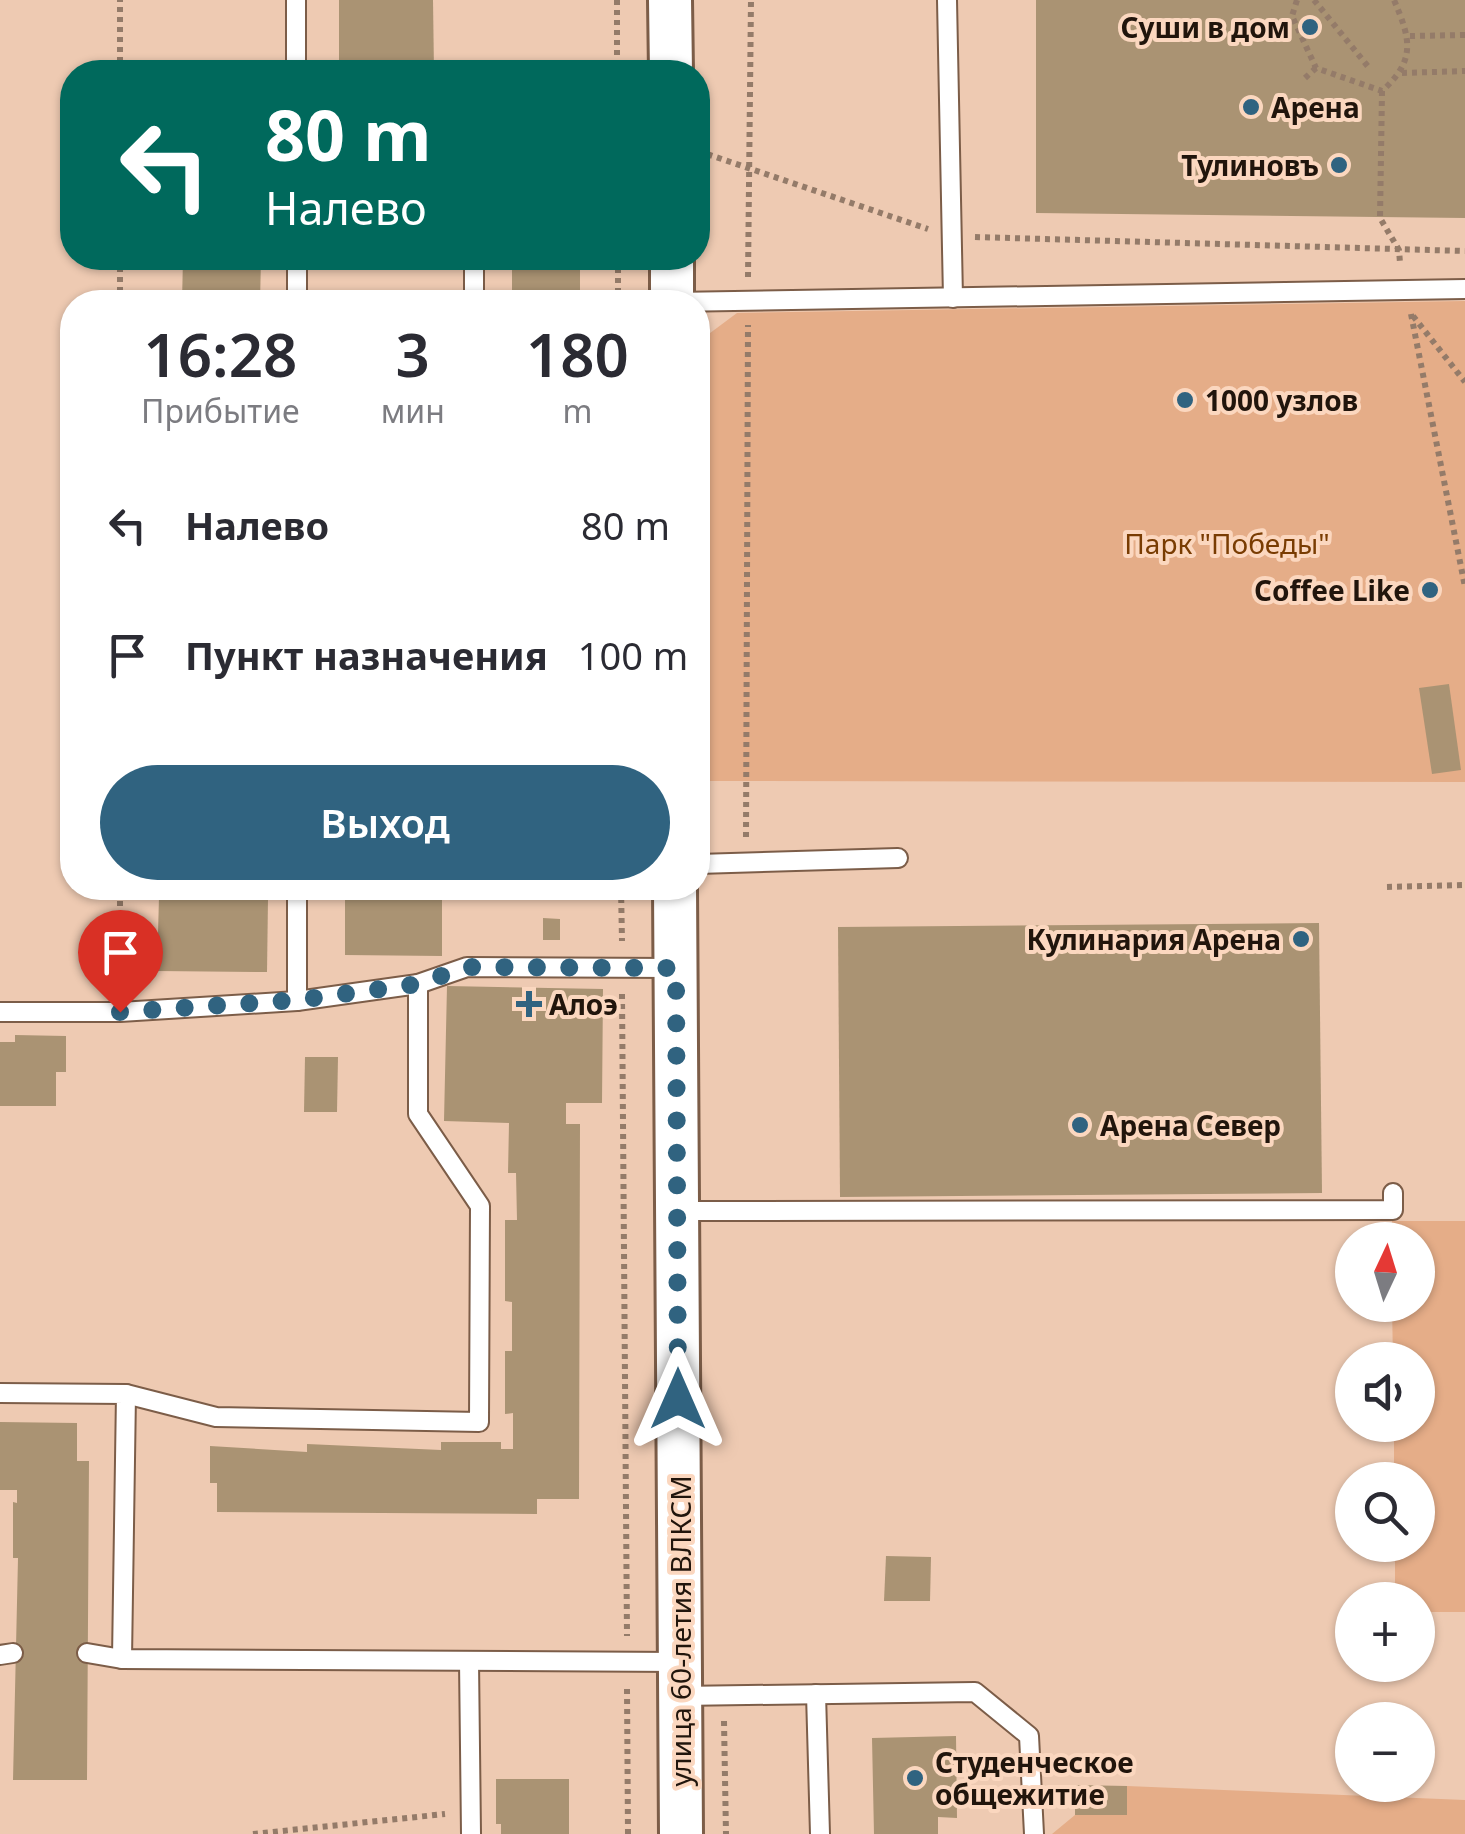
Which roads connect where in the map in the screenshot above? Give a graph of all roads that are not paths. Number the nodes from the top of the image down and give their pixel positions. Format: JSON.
{"nodes":[{"id":1,"x":296,"y":0,"type":"edge"},
{"id":2,"x":670,"y":0,"type":"edge"},
{"id":3,"x":948,"y":0,"type":"edge"},
{"id":4,"x":296,"y":60,"type":"edge"},
{"id":5,"x":671,"y":60,"type":"edge"},
{"id":6,"x":1465,"y":288,"type":"edge"},
{"id":7,"x":953,"y":298,"type":"junction"},
{"id":8,"x":710,"y":302,"type":"edge"},
{"id":9,"x":898,"y":858,"type":"dead end"},
{"id":10,"x":710,"y":864,"type":"edge"},
{"id":11,"x":297,"y":900,"type":"edge"},
{"id":12,"x":675,"y":900,"type":"edge"},
{"id":13,"x":676,"y":968,"type":"junction"},
{"id":14,"x":418,"y":984,"type":"junction"},
{"id":15,"x":298,"y":1000,"type":"junction"},
{"id":16,"x":0,"y":1012,"type":"edge"},
{"id":17,"x":1392,"y":1193,"type":"dead end"},
{"id":18,"x":677,"y":1211,"type":"junction"},
{"id":19,"x":0,"y":1393,"type":"edge"},
{"id":20,"x":126,"y":1394,"type":"junction"},
{"id":21,"x":88,"y":1653,"type":"dead end"},
{"id":22,"x":122,"y":1659,"type":"junction"},
{"id":23,"x":469,"y":1661,"type":"junction"},
{"id":24,"x":680,"y":1679,"type":"junction"},
{"id":25,"x":816,"y":1694,"type":"junction"},
{"id":26,"x":471,"y":1834,"type":"edge"},
{"id":27,"x":681,"y":1834,"type":"edge"},
{"id":28,"x":820,"y":1834,"type":"edge"},
{"id":29,"x":1034,"y":1834,"type":"edge"}],
"edges":[{"from":1,"to":4,"type":"lane"},
{"from":2,"to":5,"type":"street"},
{"from":3,"to":7,"type":"lane"},
{"from":6,"to":7,"type":"lane"},
{"from":7,"to":8,"type":"lane"},
{"from":9,"to":10,"type":"lane"},
{"from":11,"to":15,"type":"lane"},
{"from":12,"to":13,"type":"street","name":"улица 60-летия ВЛКСМ"},
{"from":13,"to":14,"type":"lane"},
{"from":13,"to":18,"type":"street","name":"улица 60-летия ВЛКСМ"},
{"from":14,"to":15,"type":"lane"},
{"from":14,"to":20,"type":"lane"},
{"from":15,"to":16,"type":"lane"},
{"from":17,"to":18,"type":"lane"},
{"from":18,"to":24,"type":"street","name":"улица 60-летия ВЛКСМ"},
{"from":19,"to":20,"type":"lane"},
{"from":20,"to":22,"type":"lane"},
{"from":21,"to":22,"type":"lane"},
{"from":22,"to":23,"type":"lane"},
{"from":23,"to":24,"type":"lane"},
{"from":23,"to":26,"type":"lane"},
{"from":24,"to":25,"type":"lane"},
{"from":24,"to":27,"type":"street","name":"улица 60-летия ВЛКСМ"},
{"from":25,"to":28,"type":"lane"},
{"from":25,"to":29,"type":"lane"}]}
